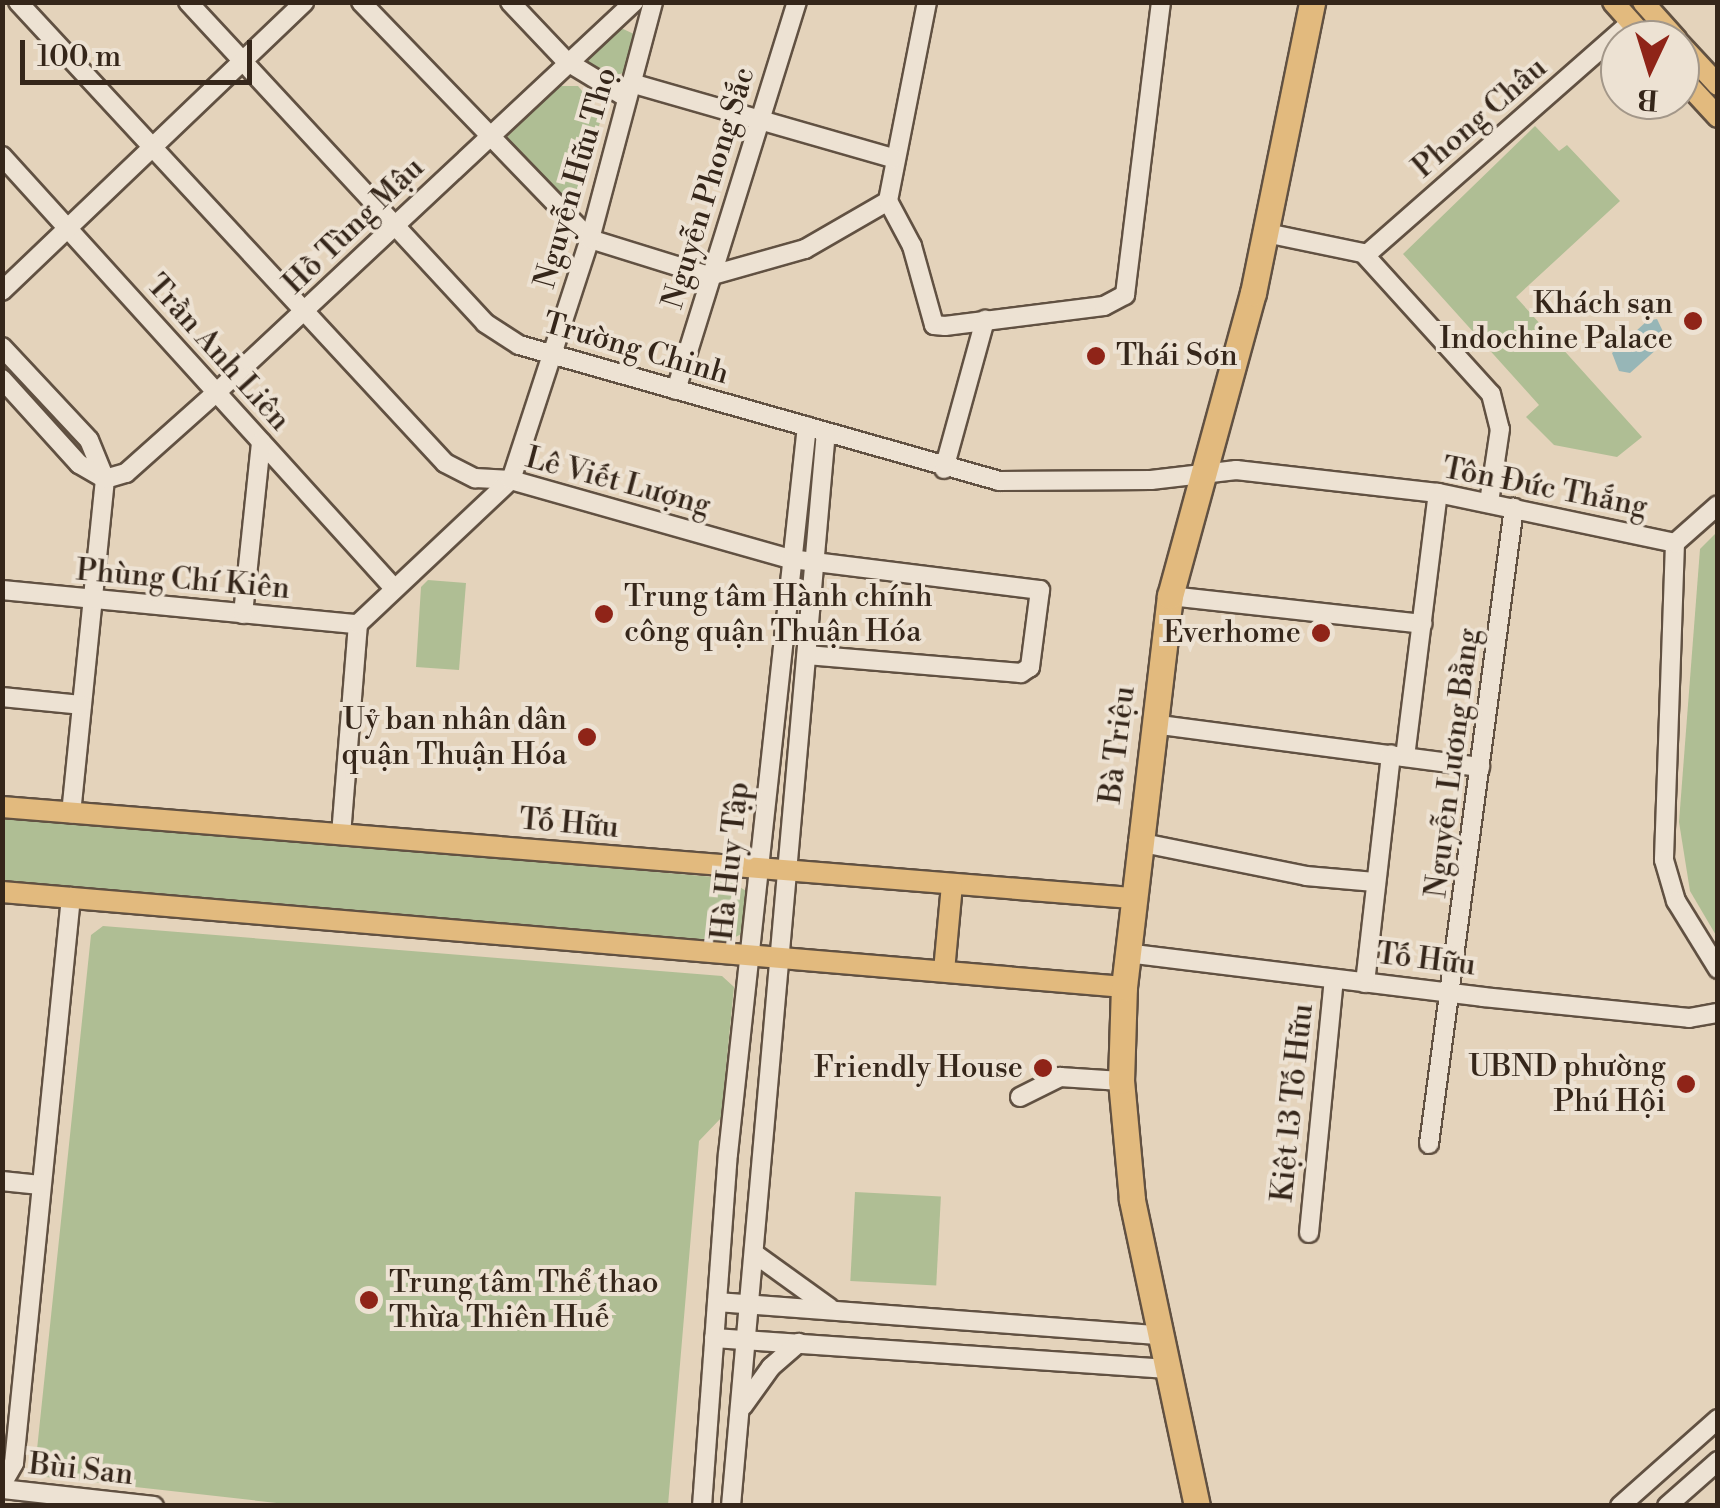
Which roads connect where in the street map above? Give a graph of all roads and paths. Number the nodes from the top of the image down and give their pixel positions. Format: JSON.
{"nodes":[{"id":1,"x":18,"y":2,"type":"edge"},
{"id":2,"x":188,"y":2,"type":"edge"},
{"id":3,"x":304,"y":2,"type":"edge"},
{"id":4,"x":360,"y":2,"type":"edge"},
{"id":5,"x":510,"y":2,"type":"edge"},
{"id":6,"x":634,"y":2,"type":"edge"},
{"id":7,"x":653,"y":2,"type":"edge"},
{"id":8,"x":797,"y":2,"type":"edge"},
{"id":9,"x":927,"y":2,"type":"edge"},
{"id":10,"x":1161,"y":2,"type":"edge"},
{"id":11,"x":1312,"y":2,"type":"edge"},
{"id":12,"x":1600,"y":49,"type":"edge"},
{"id":13,"x":240,"y":60,"type":"junction"},
{"id":14,"x":566,"y":61,"type":"junction"},
{"id":15,"x":1700,"y":66,"type":"edge"},
{"id":16,"x":1718,"y":85,"type":"edge"},
{"id":17,"x":629,"y":90,"type":"junction"},
{"id":18,"x":1700,"y":98,"type":"edge"},
{"id":19,"x":1718,"y":117,"type":"edge"},
{"id":20,"x":756,"y":121,"type":"junction"},
{"id":21,"x":487,"y":135,"type":"junction"},
{"id":22,"x":150,"y":148,"type":"junction"},
{"id":23,"x":2,"y":156,"type":"edge"},
{"id":24,"x":893,"y":158,"type":"junction"},
{"id":25,"x":888,"y":201,"type":"junction"},
{"id":26,"x":398,"y":224,"type":"junction"},
{"id":27,"x":69,"y":229,"type":"junction"},
{"id":28,"x":1266,"y":233,"type":"junction"},
{"id":29,"x":590,"y":240,"type":"junction"},
{"id":30,"x":1366,"y":256,"type":"junction"},
{"id":31,"x":709,"y":276,"type":"junction"},
{"id":32,"x":2,"y":291,"type":"edge"},
{"id":33,"x":301,"y":314,"type":"junction"},
{"id":34,"x":985,"y":320,"type":"junction"},
{"id":35,"x":2,"y":346,"type":"edge"},
{"id":36,"x":552,"y":356,"type":"junction"},
{"id":37,"x":2,"y":379,"type":"edge"},
{"id":38,"x":676,"y":390,"type":"junction"},
{"id":39,"x":217,"y":392,"type":"junction"},
{"id":40,"x":817,"y":429,"type":"junction"},
{"id":41,"x":261,"y":442,"type":"junction"},
{"id":42,"x":944,"y":470,"type":"junction"},
{"id":43,"x":1205,"y":476,"type":"junction"},
{"id":44,"x":106,"y":479,"type":"junction"},
{"id":45,"x":511,"y":480,"type":"junction"},
{"id":46,"x":1438,"y":494,"type":"junction"},
{"id":47,"x":1489,"y":503,"type":"junction"},
{"id":48,"x":1718,"y":504,"type":"edge"},
{"id":49,"x":1514,"y":508,"type":"junction"},
{"id":50,"x":1675,"y":543,"type":"junction"},
{"id":51,"x":792,"y":559,"type":"junction"},
{"id":52,"x":816,"y":564,"type":"junction"},
{"id":53,"x":393,"y":587,"type":"junction"},
{"id":54,"x":2,"y":590,"type":"edge"},
{"id":55,"x":1170,"y":596,"type":"junction"},
{"id":56,"x":93,"y":599,"type":"junction"},
{"id":57,"x":243,"y":614,"type":"junction"},
{"id":58,"x":358,"y":624,"type":"junction"},
{"id":59,"x":1422,"y":624,"type":"junction"},
{"id":60,"x":807,"y":655,"type":"junction"},
{"id":61,"x":2,"y":698,"type":"edge"},
{"id":62,"x":82,"y":705,"type":"junction"},
{"id":63,"x":1153,"y":724,"type":"junction"},
{"id":64,"x":1398,"y":755,"type":"junction"},
{"id":65,"x":1480,"y":766,"type":"junction"},
{"id":66,"x":2,"y":806,"type":"edge"},
{"id":67,"x":70,"y":812,"type":"junction"},
{"id":68,"x":341,"y":834,"type":"junction"},
{"id":69,"x":1138,"y":842,"type":"junction"},
{"id":70,"x":758,"y":870,"type":"junction"},
{"id":71,"x":786,"y":873,"type":"junction"},
{"id":72,"x":1376,"y":882,"type":"junction"},
{"id":73,"x":952,"y":885,"type":"junction"},
{"id":74,"x":2,"y":892,"type":"edge"},
{"id":75,"x":71,"y":897,"type":"junction"},
{"id":76,"x":1131,"y":898,"type":"junction"},
{"id":77,"x":749,"y":953,"type":"junction"},
{"id":78,"x":1126,"y":953,"type":"junction"},
{"id":79,"x":778,"y":956,"type":"junction"},
{"id":80,"x":1718,"y":970,"type":"edge"},
{"id":81,"x":944,"y":971,"type":"junction"},
{"id":82,"x":1334,"y":979,"type":"junction"},
{"id":83,"x":1365,"y":983,"type":"junction"},
{"id":84,"x":1124,"y":987,"type":"junction"},
{"id":85,"x":1451,"y":993,"type":"junction"},
{"id":86,"x":1718,"y":1013,"type":"edge"},
{"id":87,"x":1121,"y":1081,"type":"junction"},
{"id":88,"x":1020,"y":1097,"type":"dead end"},
{"id":89,"x":1429,"y":1144,"type":"dead end"},
{"id":90,"x":2,"y":1181,"type":"edge"},
{"id":91,"x":41,"y":1185,"type":"junction"},
{"id":92,"x":1309,"y":1233,"type":"dead end"},
{"id":93,"x":755,"y":1254,"type":"junction"},
{"id":94,"x":716,"y":1302,"type":"junction"},
{"id":95,"x":751,"y":1306,"type":"junction"},
{"id":96,"x":839,"y":1313,"type":"junction"},
{"id":97,"x":1161,"y":1335,"type":"junction"},
{"id":98,"x":714,"y":1338,"type":"junction"},
{"id":99,"x":748,"y":1340,"type":"junction"},
{"id":100,"x":799,"y":1343,"type":"junction"},
{"id":101,"x":1168,"y":1369,"type":"junction"},
{"id":102,"x":740,"y":1411,"type":"junction"},
{"id":103,"x":1718,"y":1419,"type":"edge"},
{"id":104,"x":1718,"y":1461,"type":"edge"},
{"id":105,"x":2,"y":1487,"type":"edge"},
{"id":106,"x":702,"y":1498,"type":"edge"},
{"id":107,"x":732,"y":1501,"type":"edge"},
{"id":108,"x":154,"y":1506,"type":"edge"},
{"id":109,"x":1197,"y":1506,"type":"edge"},
{"id":110,"x":1620,"y":1506,"type":"edge"},
{"id":111,"x":1667,"y":1506,"type":"edge"}],
"edges":[{"from":1,"to":22,"type":"street","name":"Lê Viết Lượng"},
{"from":2,"to":13,"type":"street","name":"Trường Chinh"},
{"from":3,"to":13,"type":"street"},
{"from":4,"to":21,"type":"street"},
{"from":5,"to":14,"type":"street"},
{"from":6,"to":14,"type":"street","name":"Hồ Tùng Mậu"},
{"from":7,"to":17,"type":"street","name":"Nguyễn Hữu Thọ"},
{"from":8,"to":20,"type":"street","name":"Nguyễn Phong Sắc"},
{"from":9,"to":24,"type":"street"},
{"from":10,"to":34,"type":"street"},
{"from":11,"to":28,"type":"highway","name":"Bà Triệu"},
{"from":12,"to":30,"type":"street","name":"Phong Châu"},
{"from":13,"to":22,"type":"street"},
{"from":13,"to":26,"type":"street","name":"Trường Chinh"},
{"from":14,"to":17,"type":"street"},
{"from":14,"to":21,"type":"street","name":"Hồ Tùng Mậu"},
{"from":15,"to":16,"type":"main road"},
{"from":17,"to":20,"type":"street"},
{"from":17,"to":29,"type":"street","name":"Nguyễn Hữu Thọ"},
{"from":18,"to":19,"type":"main road"},
{"from":20,"to":24,"type":"street"},
{"from":20,"to":31,"type":"street","name":"Nguyễn Phong Sắc"},
{"from":21,"to":26,"type":"street","name":"Hồ Tùng Mậu"},
{"from":21,"to":29,"type":"street"},
{"from":22,"to":27,"type":"street"},
{"from":22,"to":33,"type":"street","name":"Lê Viết Lượng"},
{"from":23,"to":27,"type":"street","name":"Trần Anh Liên"},
{"from":24,"to":25,"type":"street"},
{"from":25,"to":31,"type":"street"},
{"from":25,"to":34,"type":"street"},
{"from":26,"to":33,"type":"street","name":"Hồ Tùng Mậu"},
{"from":26,"to":36,"type":"street","name":"Trường Chinh"},
{"from":27,"to":32,"type":"street"},
{"from":27,"to":39,"type":"street","name":"Trần Anh Liên"},
{"from":28,"to":30,"type":"street"},
{"from":28,"to":43,"type":"highway","name":"Bà Triệu"},
{"from":29,"to":31,"type":"street"},
{"from":29,"to":36,"type":"street","name":"Nguyễn Hữu Thọ"},
{"from":30,"to":47,"type":"street"},
{"from":31,"to":38,"type":"street","name":"Nguyễn Phong Sắc"},
{"from":33,"to":39,"type":"street","name":"Hồ Tùng Mậu"},
{"from":33,"to":45,"type":"street","name":"Lê Viết Lượng"},
{"from":34,"to":42,"type":"street"},
{"from":35,"to":44,"type":"street"},
{"from":36,"to":38,"type":"street","name":"Trường Chinh"},
{"from":36,"to":45,"type":"street","name":"Nguyễn Hữu Thọ"},
{"from":37,"to":44,"type":"street"},
{"from":38,"to":40,"type":"street","name":"Trường Chinh"},
{"from":39,"to":41,"type":"street","name":"Trần Anh Liên"},
{"from":39,"to":44,"type":"street","name":"Hồ Tùng Mậu"},
{"from":40,"to":42,"type":"street","name":"Trường Chinh"},
{"from":40,"to":51,"type":"street","name":"Hà Huy Tập"},
{"from":40,"to":52,"type":"street","name":"Hà Huy Tập"},
{"from":41,"to":53,"type":"street","name":"Trần Anh Liên"},
{"from":41,"to":57,"type":"street"},
{"from":42,"to":43,"type":"street","name":"Trường Chinh"},
{"from":43,"to":46,"type":"street","name":"Tôn Đức Thắng"},
{"from":43,"to":55,"type":"highway","name":"Bà Triệu"},
{"from":44,"to":56,"type":"street"},
{"from":45,"to":51,"type":"street","name":"Lê Viết Lượng"},
{"from":45,"to":53,"type":"street","name":"Nguyễn Hữu Thọ"},
{"from":46,"to":47,"type":"street","name":"Tôn Đức Thắng"},
{"from":46,"to":59,"type":"street"},
{"from":47,"to":49,"type":"street","name":"Tôn Đức Thắng"},
{"from":48,"to":50,"type":"street"},
{"from":49,"to":50,"type":"street","name":"Tôn Đức Thắng"},
{"from":49,"to":65,"type":"street","name":"Nguyễn Lương Bằng"},
{"from":50,"to":80,"type":"street","name":"Tôn Đức Thắng"},
{"from":51,"to":52,"type":"street","name":"Lê Viết Lượng"},
{"from":51,"to":70,"type":"street","name":"Hà Huy Tập"},
{"from":52,"to":60,"type":"street","name":"Hà Huy Tập"},
{"from":52,"to":60,"type":"street","name":"Lê Viết Lượng"},
{"from":53,"to":58,"type":"street","name":"Nguyễn Hữu Thọ"},
{"from":54,"to":56,"type":"street","name":"Phùng Chí Kiên"},
{"from":55,"to":59,"type":"street"},
{"from":55,"to":63,"type":"highway","name":"Bà Triệu"},
{"from":56,"to":57,"type":"street","name":"Phùng Chí Kiên"},
{"from":56,"to":62,"type":"street"},
{"from":57,"to":58,"type":"street","name":"Phùng Chí Kiên"},
{"from":58,"to":68,"type":"street"},
{"from":59,"to":64,"type":"street"},
{"from":60,"to":71,"type":"street","name":"Hà Huy Tập"},
{"from":61,"to":62,"type":"street"},
{"from":62,"to":67,"type":"street"},
{"from":63,"to":64,"type":"street"},
{"from":63,"to":69,"type":"highway","name":"Bà Triệu"},
{"from":64,"to":65,"type":"street"},
{"from":64,"to":72,"type":"street"},
{"from":65,"to":85,"type":"street","name":"Nguyễn Lương Bằng"},
{"from":66,"to":67,"type":"main road","name":"Tố Hữu"},
{"from":67,"to":68,"type":"main road","name":"Tố Hữu"},
{"from":68,"to":70,"type":"main road","name":"Tố Hữu"},
{"from":69,"to":72,"type":"street"},
{"from":69,"to":76,"type":"highway","name":"Bà Triệu"},
{"from":70,"to":71,"type":"main road","name":"Tố Hữu"},
{"from":70,"to":77,"type":"street","name":"Hà Huy Tập"},
{"from":71,"to":73,"type":"main road","name":"Tố Hữu"},
{"from":71,"to":79,"type":"street","name":"Hà Huy Tập"},
{"from":72,"to":83,"type":"street"},
{"from":73,"to":76,"type":"main road","name":"Tố Hữu"},
{"from":73,"to":81,"type":"main road"},
{"from":74,"to":75,"type":"main road"},
{"from":75,"to":77,"type":"main road"},
{"from":75,"to":91,"type":"street"},
{"from":76,"to":78,"type":"highway","name":"Bà Triệu"},
{"from":77,"to":79,"type":"main road"},
{"from":77,"to":94,"type":"street","name":"Hà Huy Tập"},
{"from":78,"to":82,"type":"street","name":"Tố Hữu"},
{"from":78,"to":84,"type":"highway","name":"Bà Triệu"},
{"from":79,"to":81,"type":"main road"},
{"from":79,"to":93,"type":"street","name":"Hà Huy Tập"},
{"from":81,"to":84,"type":"main road"},
{"from":82,"to":83,"type":"street","name":"Tố Hữu"},
{"from":82,"to":92,"type":"street","name":"Kiệt 13 Tố Hữu"},
{"from":83,"to":85,"type":"street","name":"Tố Hữu"},
{"from":84,"to":87,"type":"highway","name":"Bà Triệu"},
{"from":85,"to":86,"type":"street","name":"Tố Hữu"},
{"from":85,"to":89,"type":"street","name":"Nguyễn Lương Bằng"},
{"from":87,"to":88,"type":"street"},
{"from":87,"to":97,"type":"highway","name":"Bà Triệu"},
{"from":90,"to":91,"type":"street"},
{"from":91,"to":105,"type":"street"},
{"from":93,"to":95,"type":"street","name":"Hà Huy Tập"},
{"from":93,"to":96,"type":"street"},
{"from":94,"to":95,"type":"street"},
{"from":94,"to":98,"type":"street","name":"Hà Huy Tập"},
{"from":95,"to":96,"type":"street"},
{"from":95,"to":99,"type":"street","name":"Hà Huy Tập"},
{"from":96,"to":97,"type":"street"},
{"from":97,"to":101,"type":"highway","name":"Bà Triệu"},
{"from":98,"to":99,"type":"street"},
{"from":98,"to":106,"type":"street","name":"Hà Huy Tập"},
{"from":99,"to":100,"type":"street"},
{"from":99,"to":102,"type":"street","name":"Hà Huy Tập"},
{"from":100,"to":101,"type":"street"},
{"from":100,"to":102,"type":"street","name":"Hà Huy Tập"},
{"from":101,"to":109,"type":"highway","name":"Bà Triệu"},
{"from":102,"to":107,"type":"street","name":"Hà Huy Tập"},
{"from":103,"to":110,"type":"street"},
{"from":104,"to":111,"type":"street"},
{"from":105,"to":108,"type":"street","name":"Bùi San"},
{"from":106,"to":107,"type":"street"}]}
